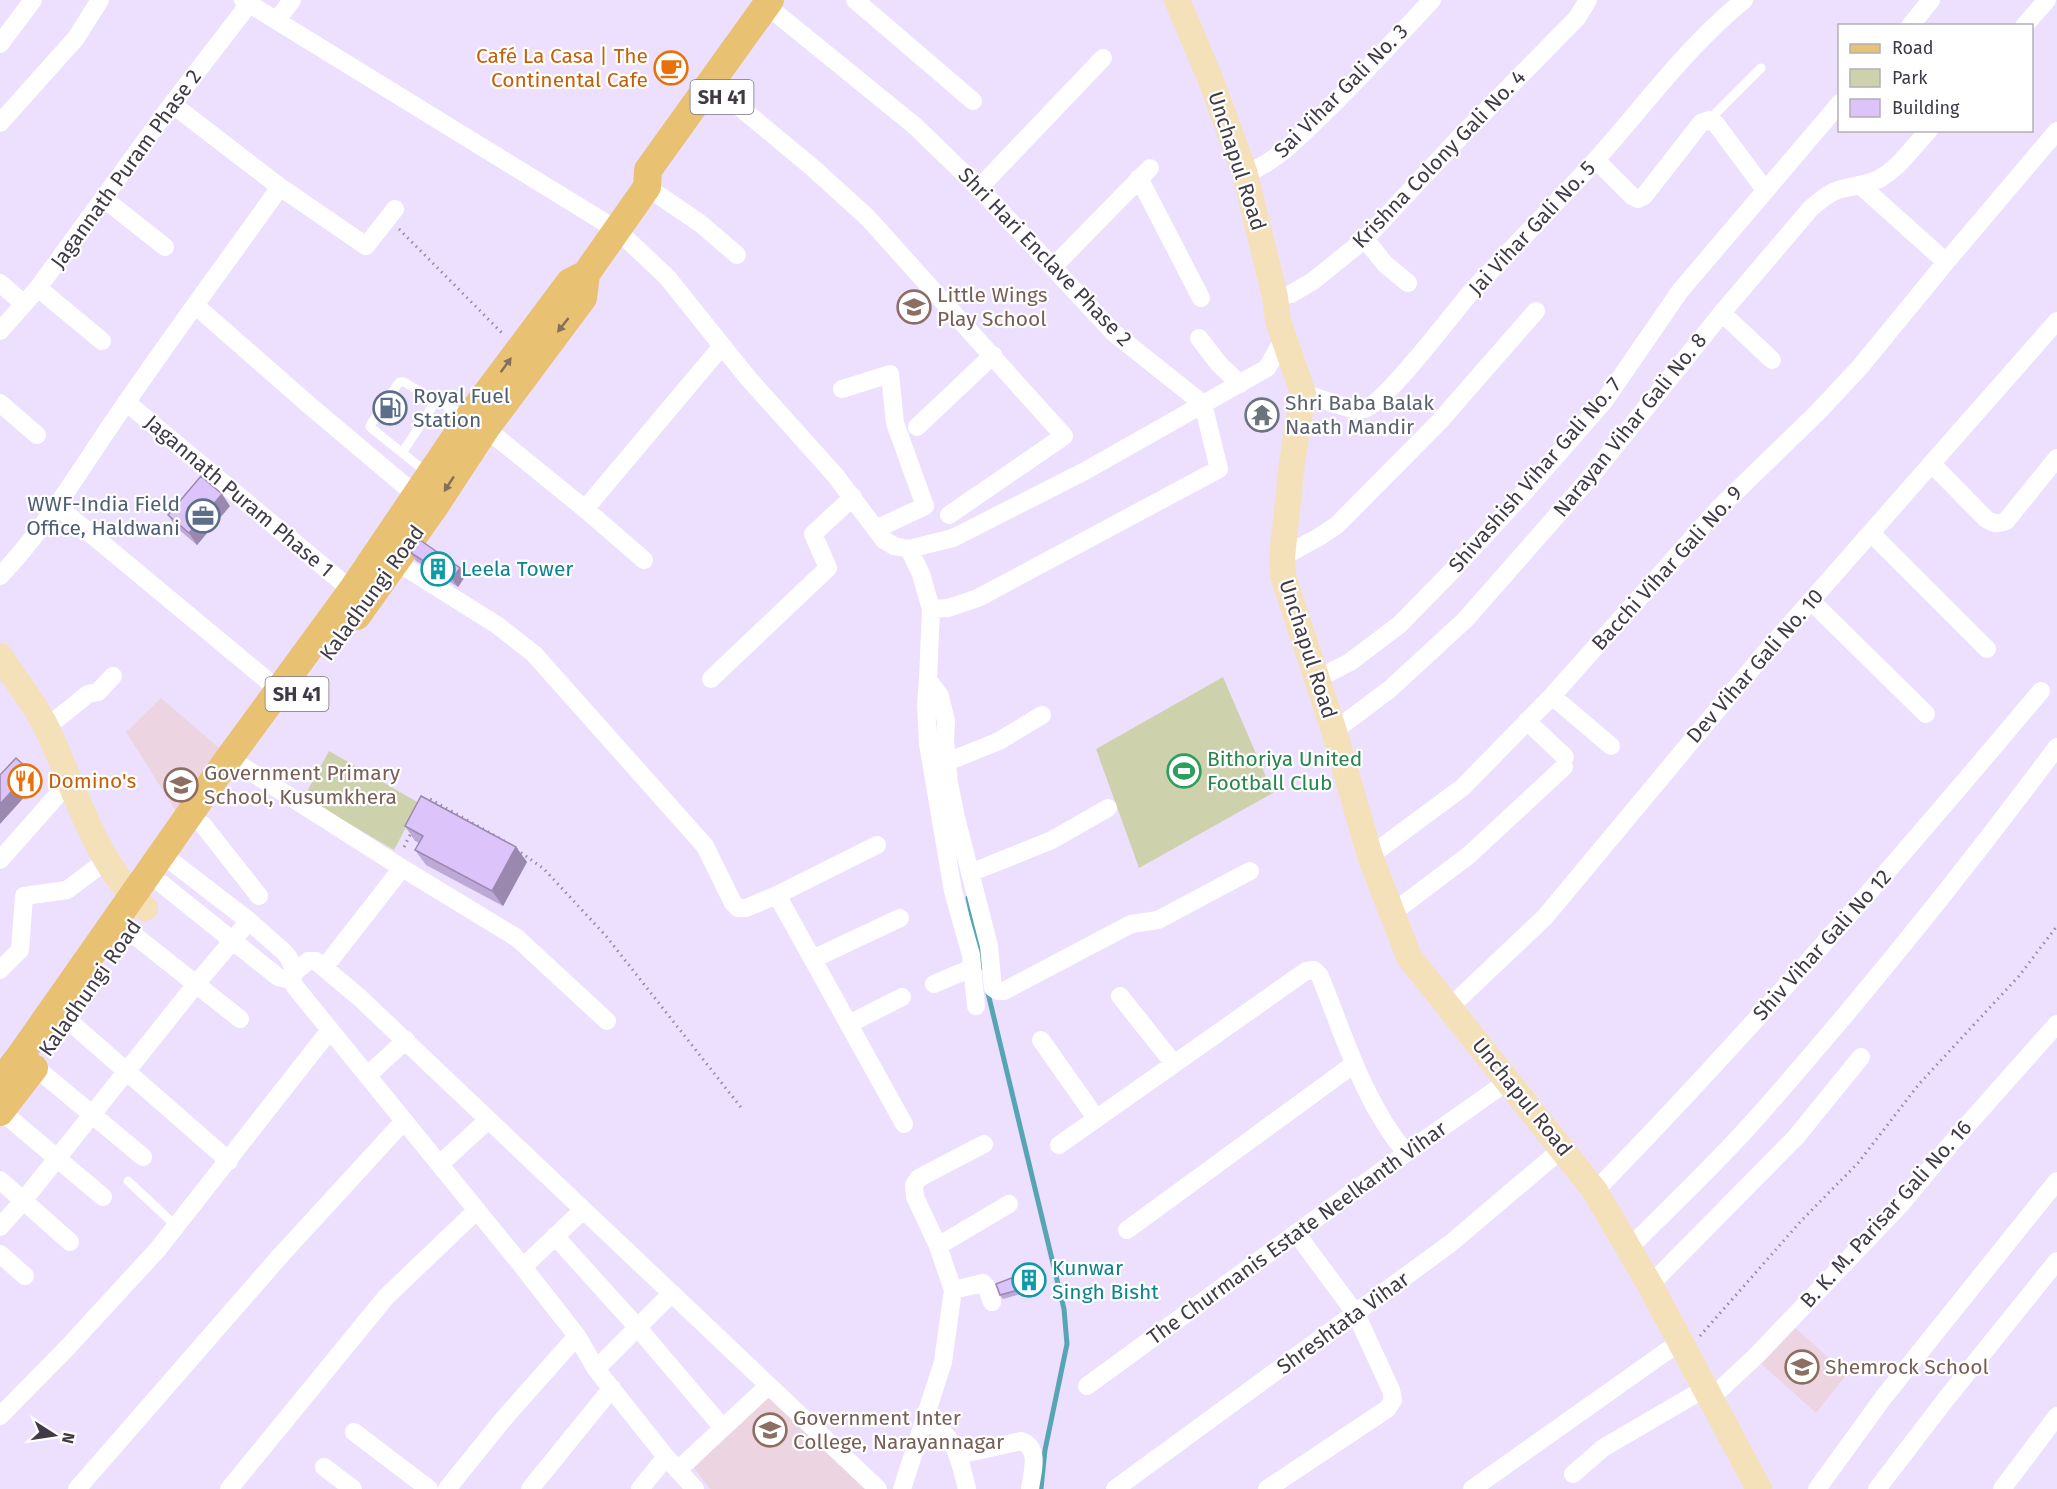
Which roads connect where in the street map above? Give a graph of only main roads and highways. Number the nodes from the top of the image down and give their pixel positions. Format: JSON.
{"nodes":[{"id":1,"x":777,"y":5,"type":"edge"},
{"id":2,"x":647,"y":187,"type":"junction"},
{"id":3,"x":586,"y":274,"type":"junction"},
{"id":4,"x":478,"y":422,"type":"junction"},
{"id":5,"x":236,"y":764,"type":"junction"},
{"id":6,"x":166,"y":867,"type":"junction"},
{"id":7,"x":135,"y":912,"type":"junction"},
{"id":8,"x":0,"y":1082,"type":"edge"},
{"id":9,"x":1,"y":1112,"type":"edge"}],
"edges":[{"from":1,"to":2,"type":"main road","name":"Kaladhungi Road","number":"SH 41"},
{"from":1,"to":2,"type":"main road","name":"Kaladhungi Road","number":"SH 41"},
{"from":2,"to":3,"type":"main road","name":"Kaladhungi Road","number":"SH 41"},
{"from":4,"to":3,"type":"main road","name":"Kaladhungi Road","number":"SH 41","one_way":true},
{"from":3,"to":4,"type":"main road","name":"Kaladhungi Road","number":"SH 41","one_way":true},
{"from":4,"to":5,"type":"main road","name":"Kaladhungi Road","number":"SH 41"},
{"from":5,"to":6,"type":"main road","name":"Kaladhungi Road","number":"SH 41"},
{"from":5,"to":6,"type":"main road","name":"Kaladhungi Road","number":"SH 41"},
{"from":6,"to":7,"type":"main road","name":"Kaladhungi Road","number":"SH 41"},
{"from":7,"to":8,"type":"main road","name":"Kaladhungi Road","number":"SH 41"},
{"from":7,"to":9,"type":"main road","name":"Kaladhungi Road","number":"SH 41"}]}
